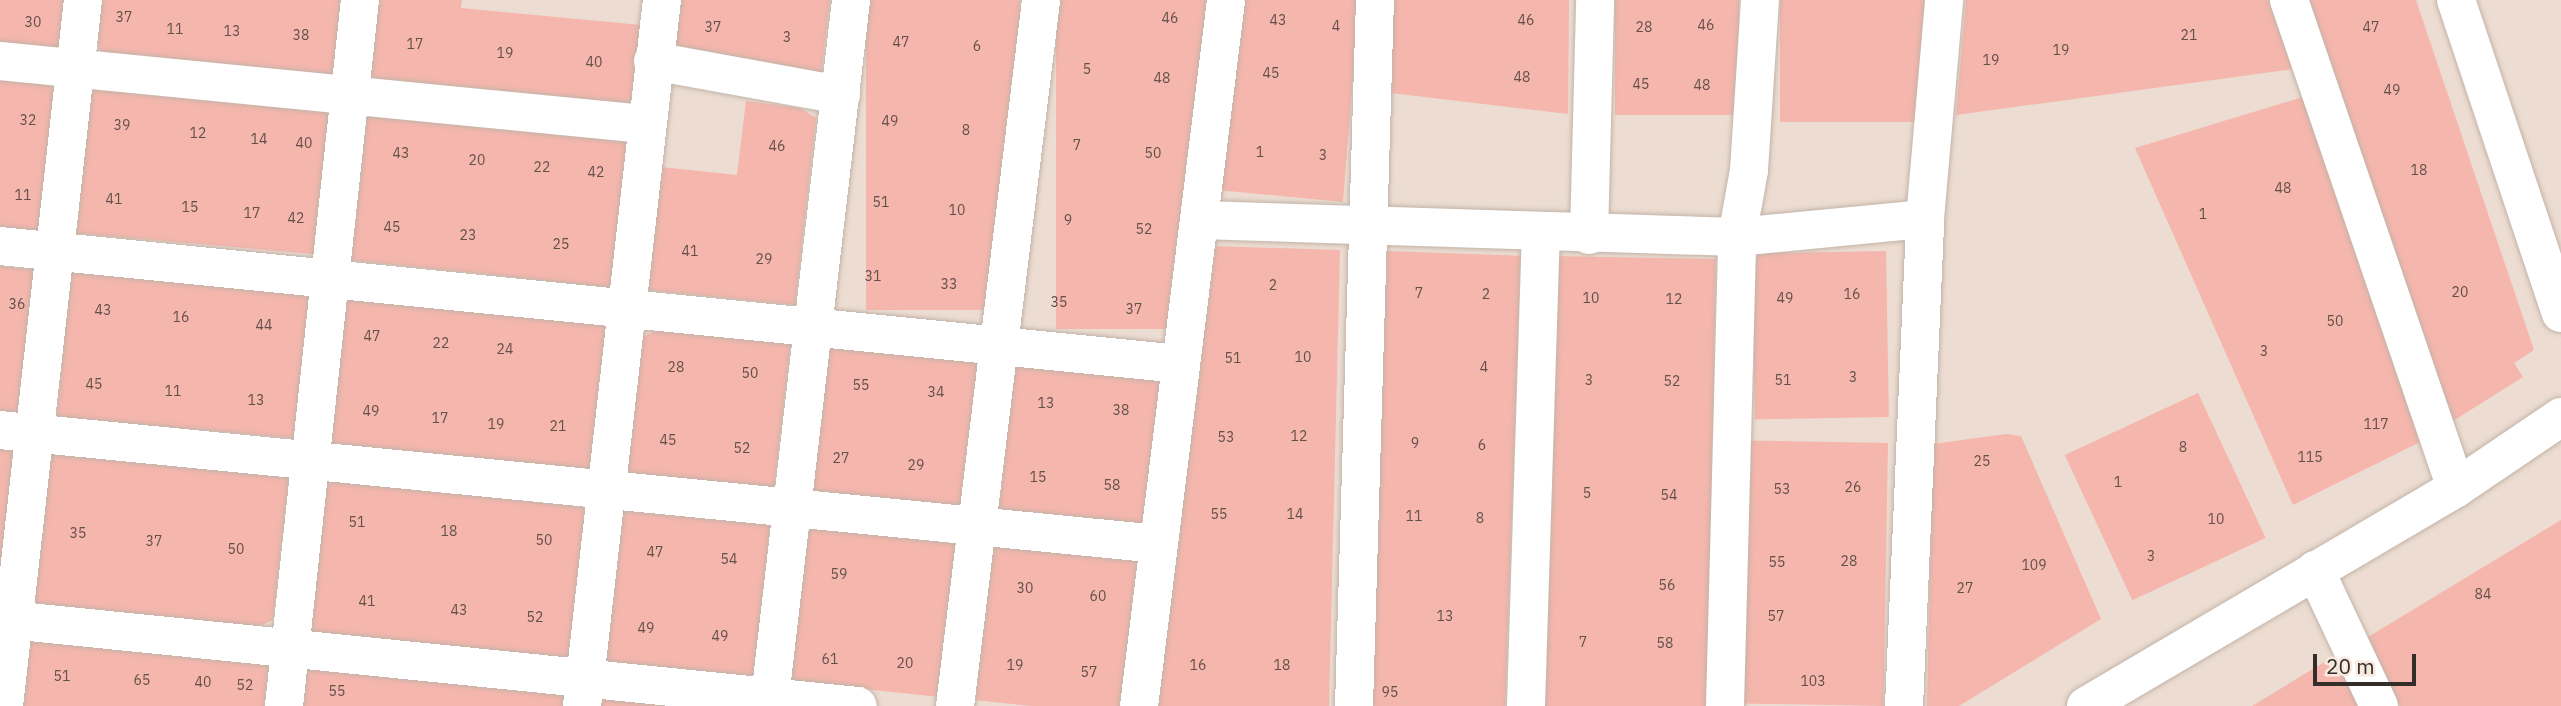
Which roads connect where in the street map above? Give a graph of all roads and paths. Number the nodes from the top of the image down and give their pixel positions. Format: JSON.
{"nodes":[{"id":1,"x":82,"y":0,"type":"edge"},
{"id":2,"x":360,"y":0,"type":"edge"},
{"id":3,"x":662,"y":0,"type":"edge"},
{"id":4,"x":852,"y":0,"type":"edge"},
{"id":5,"x":1041,"y":0,"type":"edge"},
{"id":6,"x":1226,"y":0,"type":"edge"},
{"id":7,"x":1376,"y":0,"type":"edge"},
{"id":8,"x":1595,"y":0,"type":"edge"},
{"id":9,"x":1760,"y":0,"type":"edge"},
{"id":10,"x":1944,"y":0,"type":"edge"},
{"id":11,"x":2289,"y":0,"type":"edge"},
{"id":12,"x":2456,"y":0,"type":"edge"},
{"id":13,"x":0,"y":61,"type":"edge"},
{"id":14,"x":653,"y":61,"type":"junction"},
{"id":15,"x":75,"y":69,"type":"junction"},
{"id":16,"x":349,"y":94,"type":"junction"},
{"id":17,"x":841,"y":94,"type":"junction"},
{"id":18,"x":644,"y":124,"type":"junction"},
{"id":19,"x":1201,"y":219,"type":"junction"},
{"id":20,"x":1925,"y":219,"type":"junction"},
{"id":21,"x":1367,"y":228,"type":"junction"},
{"id":22,"x":1541,"y":234,"type":"junction"},
{"id":23,"x":1589,"y":235,"type":"junction"},
{"id":24,"x":1737,"y":237,"type":"junction"},
{"id":25,"x":0,"y":246,"type":"edge"},
{"id":26,"x":57,"y":251,"type":"junction"},
{"id":27,"x":331,"y":276,"type":"junction"},
{"id":28,"x":625,"y":307,"type":"junction"},
{"id":29,"x":2561,"y":313,"type":"edge"},
{"id":30,"x":812,"y":323,"type":"junction"},
{"id":31,"x":998,"y":342,"type":"junction"},
{"id":32,"x":1181,"y":365,"type":"junction"},
{"id":33,"x":2561,"y":417,"type":"edge"},
{"id":34,"x":18,"y":432,"type":"edge"},
{"id":35,"x":309,"y":461,"type":"junction"},
{"id":36,"x":2456,"y":488,"type":"junction"},
{"id":37,"x":603,"y":490,"type":"junction"},
{"id":38,"x":790,"y":509,"type":"junction"},
{"id":39,"x":976,"y":526,"type":"junction"},
{"id":40,"x":1158,"y":544,"type":"junction"},
{"id":41,"x":2315,"y":570,"type":"junction"},
{"id":42,"x":7,"y":620,"type":"edge"},
{"id":43,"x":290,"y":648,"type":"junction"},
{"id":44,"x":584,"y":692,"type":"edge"},
{"id":45,"x":769,"y":701,"type":"edge"},
{"id":46,"x":2090,"y":705,"type":"edge"},
{"id":47,"x":4,"y":706,"type":"edge"},
{"id":48,"x":284,"y":706,"type":"edge"},
{"id":49,"x":858,"y":706,"type":"edge"},
{"id":50,"x":955,"y":706,"type":"edge"},
{"id":51,"x":1139,"y":706,"type":"edge"},
{"id":52,"x":1354,"y":706,"type":"edge"},
{"id":53,"x":1526,"y":706,"type":"edge"},
{"id":54,"x":1725,"y":706,"type":"edge"},
{"id":55,"x":1904,"y":706,"type":"edge"},
{"id":56,"x":2379,"y":706,"type":"edge"}],
"edges":[{"from":1,"to":15,"type":"street"},
{"from":2,"to":16,"type":"street"},
{"from":3,"to":14,"type":"street"},
{"from":4,"to":17,"type":"street"},
{"from":5,"to":31,"type":"street"},
{"from":6,"to":19,"type":"street"},
{"from":7,"to":21,"type":"street"},
{"from":8,"to":23,"type":"street"},
{"from":9,"to":24,"type":"street"},
{"from":10,"to":20,"type":"street"},
{"from":11,"to":36,"type":"street"},
{"from":12,"to":29,"type":"street"},
{"from":13,"to":15,"type":"street"},
{"from":14,"to":17,"type":"street"},
{"from":14,"to":18,"type":"street"},
{"from":15,"to":16,"type":"street"},
{"from":15,"to":26,"type":"street"},
{"from":16,"to":18,"type":"street"},
{"from":16,"to":27,"type":"street"},
{"from":17,"to":30,"type":"street"},
{"from":18,"to":28,"type":"street"},
{"from":19,"to":21,"type":"street"},
{"from":19,"to":32,"type":"street"},
{"from":20,"to":24,"type":"street"},
{"from":20,"to":55,"type":"street"},
{"from":21,"to":22,"type":"street"},
{"from":21,"to":52,"type":"street"},
{"from":22,"to":23,"type":"street"},
{"from":22,"to":53,"type":"street"},
{"from":23,"to":24,"type":"street"},
{"from":24,"to":54,"type":"street"},
{"from":25,"to":26,"type":"street"},
{"from":26,"to":27,"type":"street"},
{"from":26,"to":34,"type":"street"},
{"from":27,"to":28,"type":"street"},
{"from":27,"to":35,"type":"street"},
{"from":28,"to":30,"type":"street"},
{"from":28,"to":37,"type":"street"},
{"from":30,"to":31,"type":"street"},
{"from":30,"to":38,"type":"street"},
{"from":31,"to":32,"type":"street"},
{"from":31,"to":39,"type":"street"},
{"from":32,"to":40,"type":"street"},
{"from":33,"to":36,"type":"street"},
{"from":34,"to":35,"type":"street"},
{"from":34,"to":42,"type":"street"},
{"from":35,"to":37,"type":"street"},
{"from":35,"to":43,"type":"street"},
{"from":36,"to":41,"type":"street"},
{"from":37,"to":38,"type":"street"},
{"from":37,"to":44,"type":"street"},
{"from":38,"to":39,"type":"street"},
{"from":38,"to":45,"type":"street"},
{"from":39,"to":40,"type":"street"},
{"from":39,"to":50,"type":"street"},
{"from":40,"to":51,"type":"street"},
{"from":41,"to":46,"type":"street"},
{"from":41,"to":56,"type":"street"},
{"from":42,"to":43,"type":"street"},
{"from":42,"to":47,"type":"street"},
{"from":43,"to":44,"type":"street"},
{"from":43,"to":48,"type":"street"},
{"from":44,"to":45,"type":"street"},
{"from":45,"to":49,"type":"street"}]}
